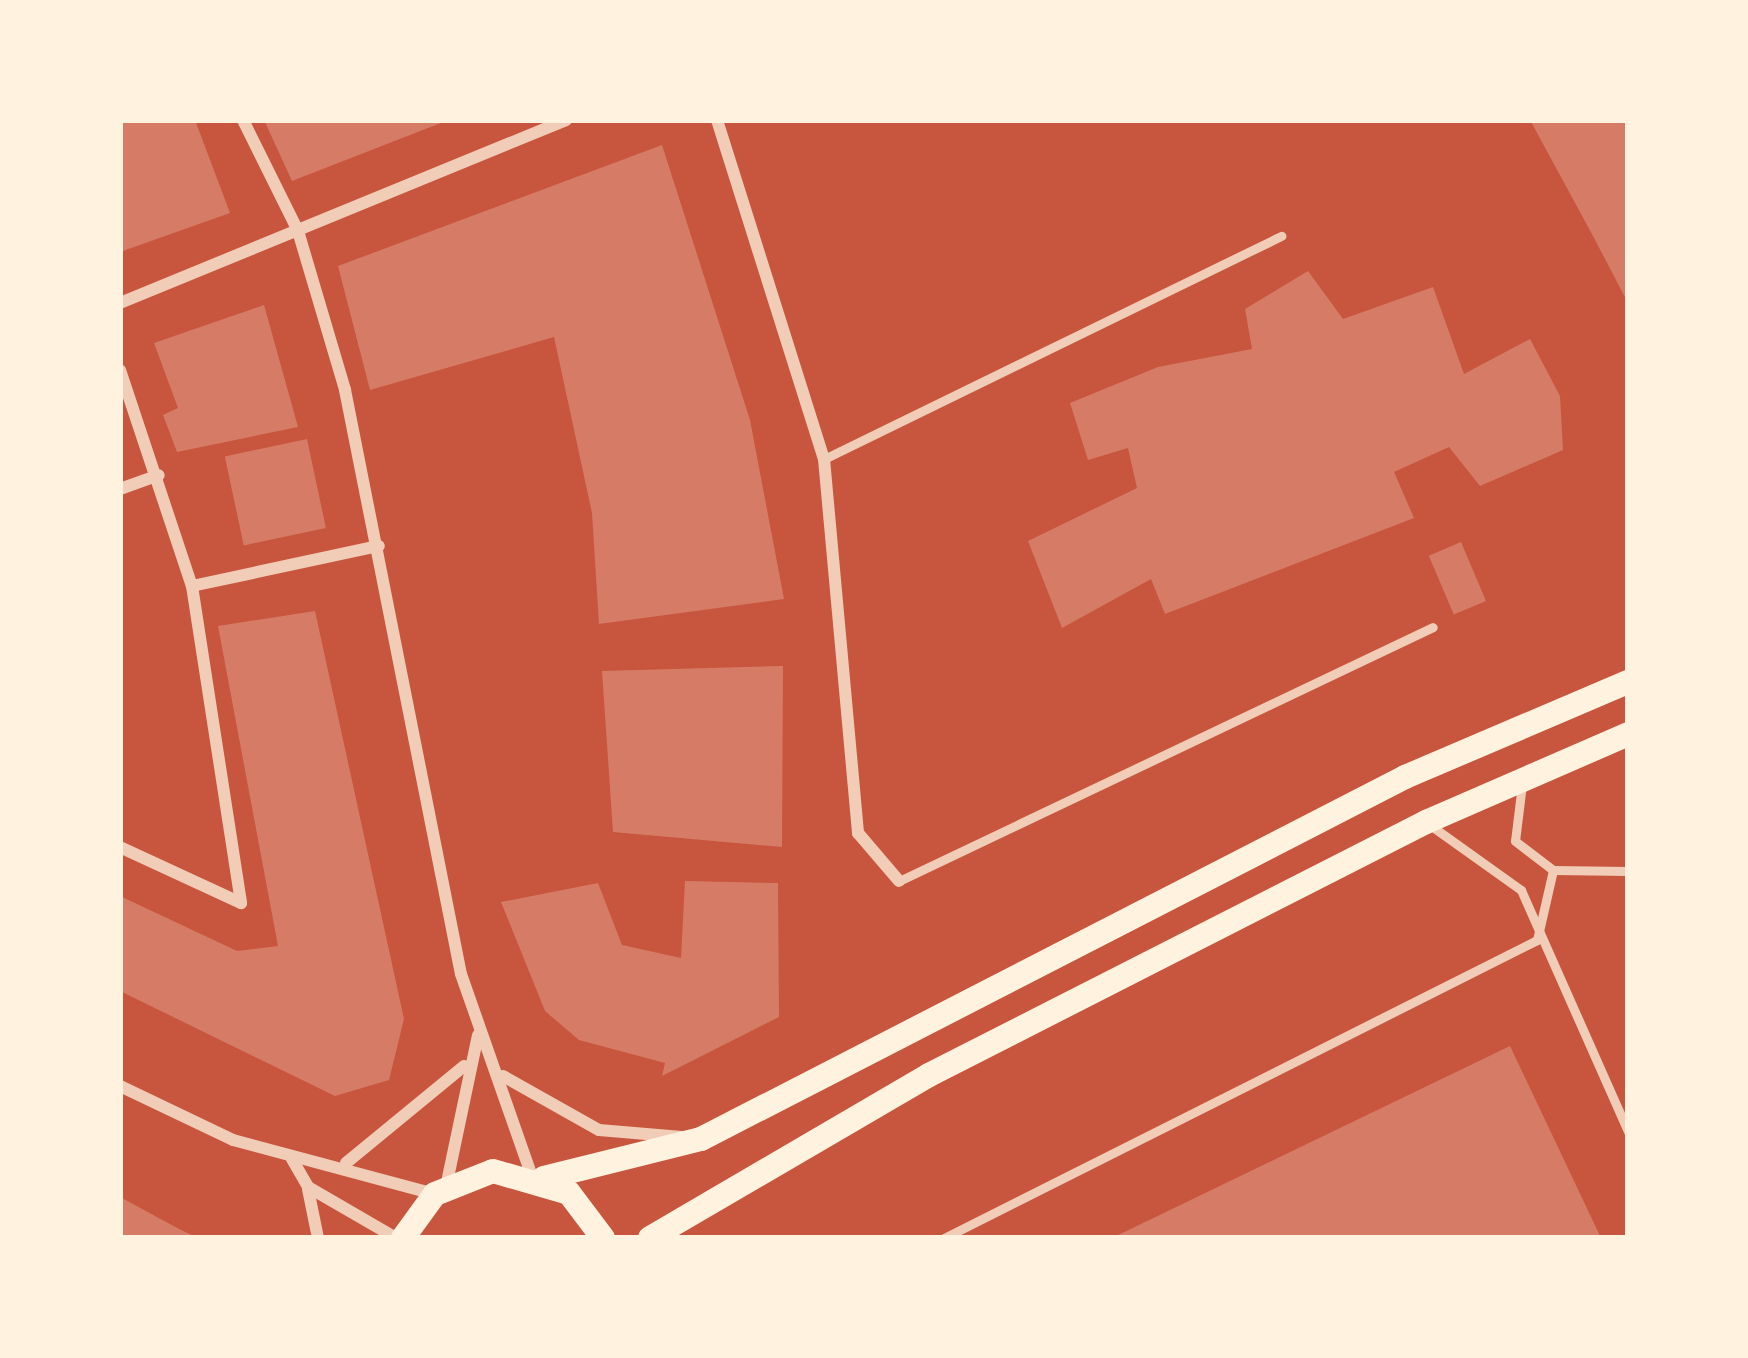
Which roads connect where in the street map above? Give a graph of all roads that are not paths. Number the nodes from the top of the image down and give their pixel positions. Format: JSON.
{"nodes":[{"id":1,"x":243,"y":120,"type":"edge"},
{"id":2,"x":566,"y":120,"type":"edge"},
{"id":3,"x":717,"y":120,"type":"edge"},
{"id":4,"x":298,"y":231,"type":"junction"},
{"id":5,"x":1280,"y":236,"type":"dead end"},
{"id":6,"x":120,"y":303,"type":"edge"},
{"id":7,"x":120,"y":370,"type":"edge"},
{"id":8,"x":824,"y":459,"type":"junction"},
{"id":9,"x":159,"y":475,"type":"junction"},
{"id":10,"x":120,"y":489,"type":"edge"},
{"id":11,"x":379,"y":546,"type":"junction"},
{"id":12,"x":192,"y":586,"type":"junction"},
{"id":13,"x":1433,"y":627,"type":"dead end"},
{"id":14,"x":1628,"y":682,"type":"edge"},
{"id":15,"x":1628,"y":734,"type":"edge"},
{"id":16,"x":1523,"y":779,"type":"junction"},
{"id":17,"x":1426,"y":822,"type":"junction"},
{"id":18,"x":120,"y":847,"type":"edge"},
{"id":19,"x":1553,"y":870,"type":"junction"},
{"id":20,"x":1628,"y":871,"type":"edge"},
{"id":21,"x":899,"y":881,"type":"joint"},
{"id":22,"x":1538,"y":940,"type":"junction"},
{"id":23,"x":478,"y":1035,"type":"junction"},
{"id":24,"x":465,"y":1066,"type":"junction"},
{"id":25,"x":503,"y":1076,"type":"junction"},
{"id":26,"x":120,"y":1086,"type":"edge"},
{"id":27,"x":1628,"y":1132,"type":"edge"},
{"id":28,"x":701,"y":1138,"type":"junction"},
{"id":29,"x":292,"y":1159,"type":"junction"},
{"id":30,"x":346,"y":1162,"type":"junction"},
{"id":31,"x":537,"y":1176,"type":"junction"},
{"id":32,"x":308,"y":1187,"type":"junction"},
{"id":33,"x":441,"y":1191,"type":"junction"},
{"id":34,"x":318,"y":1238,"type":"edge"},
{"id":35,"x":399,"y":1238,"type":"edge"},
{"id":36,"x":603,"y":1238,"type":"edge"},
{"id":37,"x":650,"y":1238,"type":"edge"},
{"id":38,"x":944,"y":1238,"type":"edge"}],
"edges":[{"from":1,"to":4,"type":"street"},
{"from":2,"to":4,"type":"street"},
{"from":3,"to":8,"type":"street"},
{"from":4,"to":6,"type":"street"},
{"from":4,"to":11,"type":"street"},
{"from":5,"to":8,"type":"lane"},
{"from":7,"to":9,"type":"street"},
{"from":8,"to":21,"type":"street"},
{"from":9,"to":10,"type":"street"},
{"from":9,"to":12,"type":"street"},
{"from":11,"to":12,"type":"street"},
{"from":11,"to":23,"type":"street"},
{"from":12,"to":18,"type":"street"},
{"from":13,"to":21,"type":"lane"},
{"from":14,"to":28,"type":"main road"},
{"from":15,"to":16,"type":"main road"},
{"from":16,"to":17,"type":"main road"},
{"from":16,"to":19,"type":"lane"},
{"from":17,"to":22,"type":"lane"},
{"from":17,"to":37,"type":"main road"},
{"from":19,"to":20,"type":"lane"},
{"from":19,"to":22,"type":"lane"},
{"from":22,"to":27,"type":"lane"},
{"from":22,"to":38,"type":"lane"},
{"from":23,"to":24,"type":"street"},
{"from":23,"to":25,"type":"street"},
{"from":24,"to":30,"type":"street"},
{"from":24,"to":33,"type":"street"},
{"from":25,"to":28,"type":"street"},
{"from":25,"to":31,"type":"street"},
{"from":26,"to":29,"type":"street"},
{"from":28,"to":31,"type":"main road"},
{"from":29,"to":30,"type":"street"},
{"from":29,"to":32,"type":"street"},
{"from":30,"to":33,"type":"street"},
{"from":31,"to":33,"type":"main road"},
{"from":31,"to":36,"type":"main road"},
{"from":32,"to":34,"type":"street"},
{"from":32,"to":35,"type":"street"},
{"from":33,"to":35,"type":"main road"}]}
